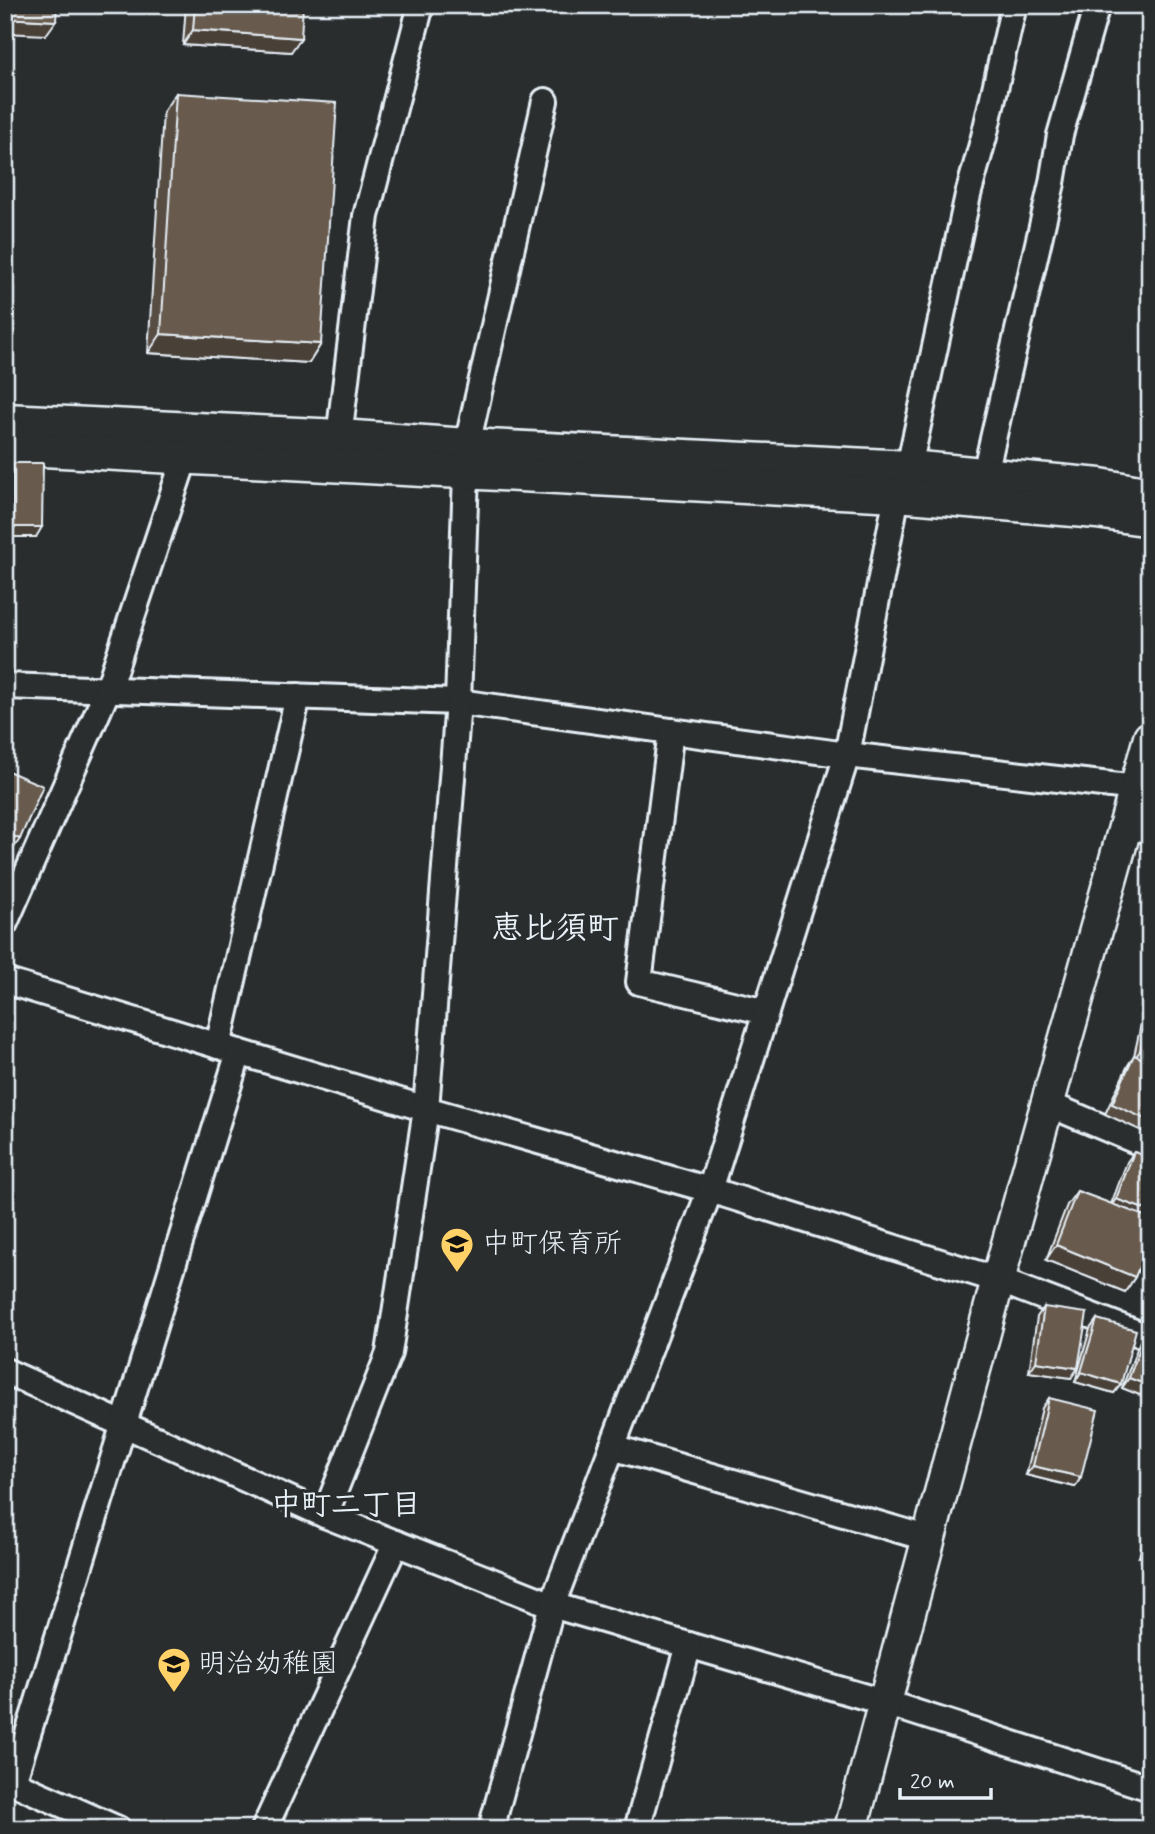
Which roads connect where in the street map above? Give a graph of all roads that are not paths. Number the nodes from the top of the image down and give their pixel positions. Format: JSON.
{"nodes":[{"id":1,"x":421,"y":5,"type":"edge"},
{"id":2,"x":1014,"y":5,"type":"edge"},
{"id":3,"x":1097,"y":5,"type":"edge"},
{"id":4,"x":545,"y":101,"type":"dead end"},
{"id":5,"x":5,"y":420,"type":"edge"},
{"id":6,"x":5,"y":448,"type":"edge"},
{"id":7,"x":338,"y":450,"type":"junction"},
{"id":8,"x":185,"y":457,"type":"junction"},
{"id":9,"x":466,"y":459,"type":"junction"},
{"id":10,"x":903,"y":481,"type":"junction"},
{"id":11,"x":981,"y":488,"type":"junction"},
{"id":12,"x":1150,"y":494,"type":"edge"},
{"id":13,"x":1150,"y":520,"type":"edge"},
{"id":14,"x":5,"y":686,"type":"edge"},
{"id":15,"x":108,"y":690,"type":"junction"},
{"id":16,"x":298,"y":696,"type":"junction"},
{"id":17,"x":458,"y":702,"type":"junction"},
{"id":18,"x":671,"y":731,"type":"junction"},
{"id":19,"x":1150,"y":738,"type":"edge"},
{"id":20,"x":847,"y":755,"type":"junction"},
{"id":21,"x":1137,"y":788,"type":"junction"},
{"id":22,"x":1137,"y":835,"type":"edge"},
{"id":23,"x":5,"y":923,"type":"edge"},
{"id":24,"x":5,"y":981,"type":"edge"},
{"id":25,"x":766,"y":1012,"type":"junction"},
{"id":26,"x":228,"y":1049,"type":"junction"},
{"id":27,"x":1048,"y":1104,"type":"junction"},
{"id":28,"x":426,"y":1109,"type":"junction"},
{"id":29,"x":1150,"y":1147,"type":"edge"},
{"id":30,"x":710,"y":1190,"type":"junction"},
{"id":31,"x":998,"y":1280,"type":"junction"},
{"id":32,"x":1150,"y":1338,"type":"edge"},
{"id":33,"x":5,"y":1371,"type":"edge"},
{"id":34,"x":125,"y":1424,"type":"junction"},
{"id":35,"x":612,"y":1447,"type":"junction"},
{"id":36,"x":325,"y":1515,"type":"junction"},
{"id":37,"x":930,"y":1539,"type":"junction"},
{"id":38,"x":396,"y":1543,"type":"junction"},
{"id":39,"x":552,"y":1605,"type":"junction"},
{"id":40,"x":688,"y":1645,"type":"junction"},
{"id":41,"x":886,"y":1703,"type":"junction"},
{"id":42,"x":9,"y":1781,"type":"edge"},
{"id":43,"x":1150,"y":1788,"type":"edge"},
{"id":44,"x":853,"y":1828,"type":"edge"},
{"id":45,"x":118,"y":1829,"type":"edge"},
{"id":46,"x":264,"y":1829,"type":"edge"},
{"id":47,"x":491,"y":1829,"type":"edge"},
{"id":48,"x":637,"y":1829,"type":"edge"}],
"edges":[{"from":1,"to":7,"type":"street"},
{"from":2,"to":10,"type":"street"},
{"from":3,"to":11,"type":"street"},
{"from":4,"to":9,"type":"street"},
{"from":5,"to":7,"type":"street"},
{"from":6,"to":8,"type":"street"},
{"from":7,"to":8,"type":"street"},
{"from":7,"to":9,"type":"street"},
{"from":8,"to":15,"type":"street"},
{"from":9,"to":10,"type":"street"},
{"from":9,"to":17,"type":"street"},
{"from":10,"to":11,"type":"street"},
{"from":10,"to":20,"type":"street"},
{"from":11,"to":12,"type":"street"},
{"from":11,"to":13,"type":"street"},
{"from":14,"to":15,"type":"street"},
{"from":15,"to":16,"type":"street"},
{"from":15,"to":23,"type":"street"},
{"from":16,"to":17,"type":"street"},
{"from":16,"to":26,"type":"street"},
{"from":17,"to":18,"type":"street"},
{"from":17,"to":28,"type":"street"},
{"from":18,"to":20,"type":"street"},
{"from":18,"to":25,"type":"street"},
{"from":19,"to":21,"type":"street"},
{"from":20,"to":21,"type":"street"},
{"from":20,"to":25,"type":"street"},
{"from":21,"to":22,"type":"street"},
{"from":22,"to":27,"type":"street"},
{"from":24,"to":26,"type":"street"},
{"from":25,"to":30,"type":"street"},
{"from":26,"to":28,"type":"street"},
{"from":26,"to":34,"type":"street"},
{"from":27,"to":29,"type":"street"},
{"from":27,"to":31,"type":"street"},
{"from":28,"to":30,"type":"street"},
{"from":28,"to":36,"type":"street"},
{"from":30,"to":31,"type":"street"},
{"from":30,"to":35,"type":"street"},
{"from":31,"to":32,"type":"street"},
{"from":31,"to":37,"type":"street"},
{"from":33,"to":34,"type":"street"},
{"from":34,"to":36,"type":"street"},
{"from":34,"to":42,"type":"street"},
{"from":35,"to":37,"type":"street"},
{"from":35,"to":39,"type":"street"},
{"from":36,"to":38,"type":"street"},
{"from":37,"to":41,"type":"street"},
{"from":38,"to":39,"type":"street"},
{"from":38,"to":46,"type":"street"},
{"from":39,"to":40,"type":"street"},
{"from":39,"to":47,"type":"street"},
{"from":40,"to":41,"type":"street"},
{"from":40,"to":48,"type":"street"},
{"from":41,"to":43,"type":"street"},
{"from":41,"to":44,"type":"street"},
{"from":42,"to":45,"type":"street"}]}
